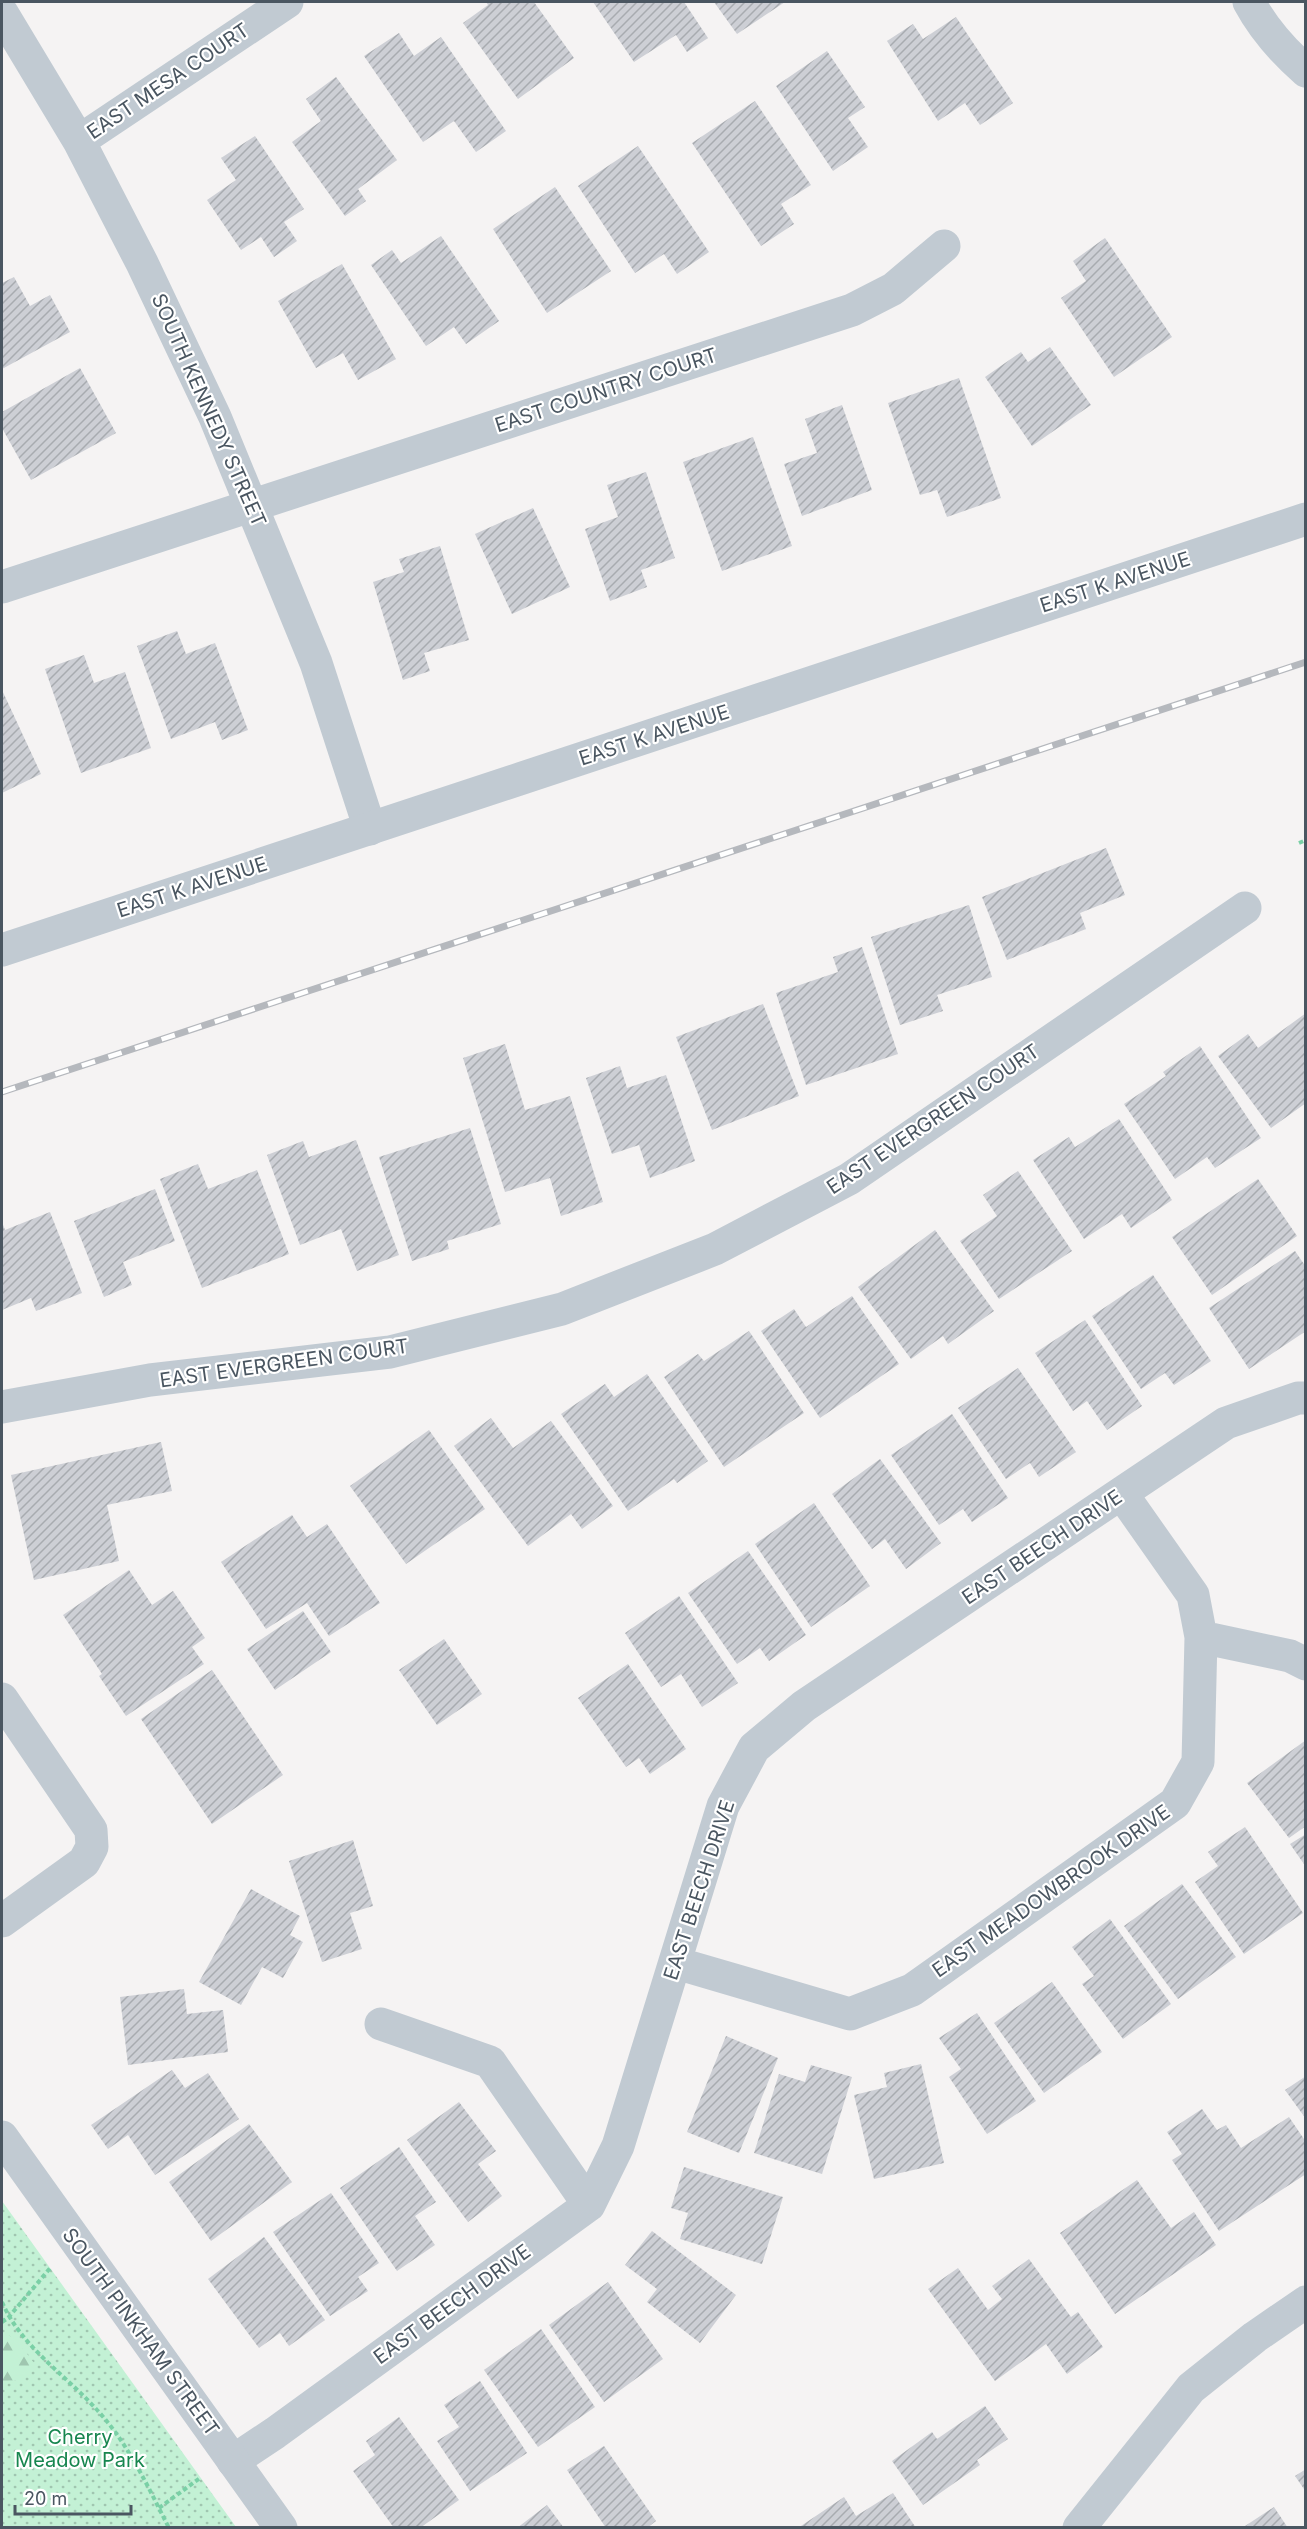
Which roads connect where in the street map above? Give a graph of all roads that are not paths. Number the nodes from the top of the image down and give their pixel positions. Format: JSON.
{"nodes":[{"id":1,"x":287,"y":2,"type":"edge"},
{"id":2,"x":1249,"y":2,"type":"edge"},
{"id":3,"x":2,"y":13,"type":"edge"},
{"id":4,"x":1305,"y":71,"type":"edge"},
{"id":5,"x":79,"y":141,"type":"junction"},
{"id":6,"x":944,"y":246,"type":"dead end"},
{"id":7,"x":252,"y":505,"type":"junction"},
{"id":8,"x":1305,"y":519,"type":"edge"},
{"id":9,"x":2,"y":588,"type":"edge"},
{"id":10,"x":370,"y":829,"type":"junction"},
{"id":11,"x":1245,"y":908,"type":"dead end"},
{"id":12,"x":2,"y":950,"type":"edge"},
{"id":13,"x":1305,"y":1398,"type":"edge"},
{"id":14,"x":2,"y":1407,"type":"edge"},
{"id":15,"x":1122,"y":1494,"type":"junction"},
{"id":16,"x":1201,"y":1637,"type":"junction"},
{"id":17,"x":1305,"y":1664,"type":"edge"},
{"id":18,"x":2,"y":1699,"type":"edge"},
{"id":19,"x":2,"y":1921,"type":"edge"},
{"id":20,"x":676,"y":1963,"type":"junction"},
{"id":21,"x":381,"y":2024,"type":"dead end"},
{"id":22,"x":2,"y":2137,"type":"edge"},
{"id":23,"x":590,"y":2205,"type":"junction"},
{"id":24,"x":1305,"y":2301,"type":"edge"},
{"id":25,"x":233,"y":2461,"type":"junction"},
{"id":26,"x":281,"y":2528,"type":"edge"},
{"id":27,"x":1079,"y":2528,"type":"edge"}],
"edges":[{"from":1,"to":5,"type":"street","name":"EAST MESA COURT"},
{"from":2,"to":4,"type":"street"},
{"from":3,"to":5,"type":"street","name":"SOUTH KENNEDY STREET"},
{"from":5,"to":7,"type":"street","name":"SOUTH KENNEDY STREET"},
{"from":6,"to":7,"type":"street","name":"EAST COUNTRY COURT"},
{"from":7,"to":9,"type":"street","name":"EAST COUNTRY COURT"},
{"from":7,"to":10,"type":"street","name":"SOUTH KENNEDY STREET"},
{"from":8,"to":10,"type":"street","name":"EAST K AVENUE"},
{"from":10,"to":12,"type":"street","name":"EAST K AVENUE"},
{"from":11,"to":14,"type":"street","name":"EAST EVERGREEN COURT"},
{"from":13,"to":15,"type":"street","name":"EAST BEECH DRIVE"},
{"from":15,"to":16,"type":"street","name":"EAST MEADOWBROOK DRIVE"},
{"from":15,"to":20,"type":"street","name":"EAST BEECH DRIVE"},
{"from":16,"to":17,"type":"street"},
{"from":16,"to":20,"type":"street","name":"EAST MEADOWBROOK DRIVE"},
{"from":18,"to":19,"type":"street"},
{"from":20,"to":23,"type":"street","name":"EAST BEECH DRIVE"},
{"from":21,"to":23,"type":"street"},
{"from":22,"to":25,"type":"street","name":"SOUTH PINKHAM STREET"},
{"from":23,"to":25,"type":"street","name":"EAST BEECH DRIVE"},
{"from":24,"to":27,"type":"street"},
{"from":25,"to":26,"type":"street","name":"SOUTH PINKHAM STREET"}]}
